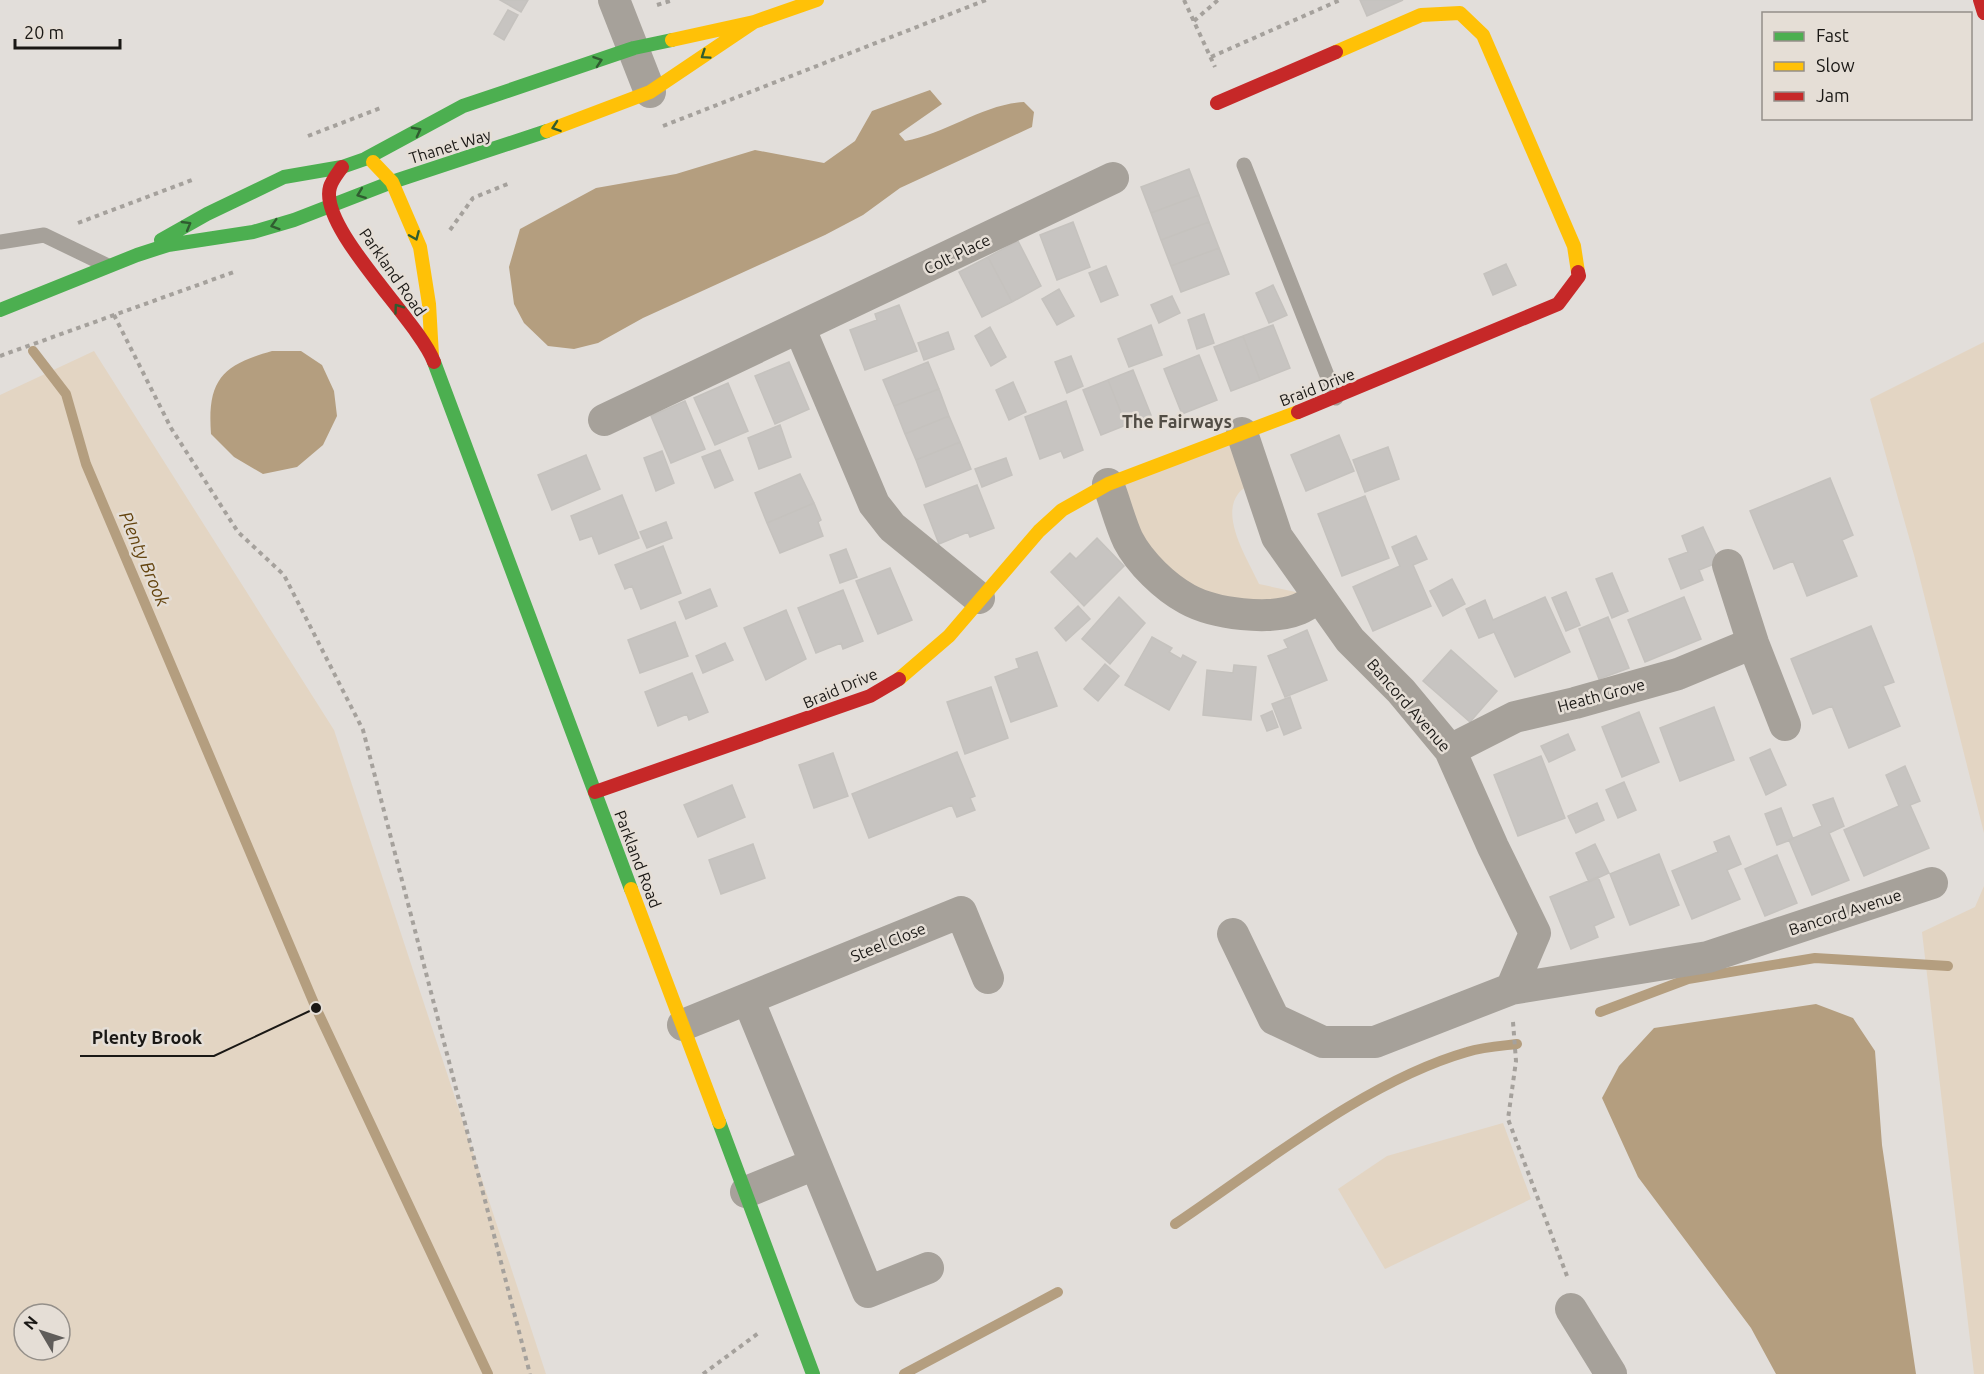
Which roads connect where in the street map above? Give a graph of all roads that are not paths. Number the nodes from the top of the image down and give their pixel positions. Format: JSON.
{"nodes":[{"id":1,"x":817,"y":0,"type":"edge"},
{"id":2,"x":1980,"y":0,"type":"edge"},
{"id":3,"x":618,"y":9,"type":"edge"},
{"id":4,"x":1984,"y":13,"type":"edge"},
{"id":5,"x":754,"y":22,"type":"junction"},
{"id":6,"x":634,"y":48,"type":"junction"},
{"id":7,"x":650,"y":92,"type":"junction"},
{"id":8,"x":1223,"y":100,"type":"road end"},
{"id":9,"x":365,"y":159,"type":"junction"},
{"id":10,"x":1244,"y":165,"type":"dead end"},
{"id":11,"x":342,"y":167,"type":"junction"},
{"id":12,"x":1113,"y":178,"type":"dead end"},
{"id":13,"x":392,"y":182,"type":"junction"},
{"id":14,"x":330,"y":205,"type":"junction"},
{"id":15,"x":0,"y":242,"type":"edge"},
{"id":16,"x":137,"y":255,"type":"junction"},
{"id":17,"x":108,"y":266,"type":"junction"},
{"id":18,"x":0,"y":310,"type":"edge"},
{"id":19,"x":800,"y":329,"type":"junction"},
{"id":20,"x":432,"y":356,"type":"junction"},
{"id":21,"x":1336,"y":398,"type":"junction"},
{"id":22,"x":604,"y":420,"type":"dead end"},
{"id":23,"x":1242,"y":433,"type":"junction"},
{"id":24,"x":1108,"y":484,"type":"junction"},
{"id":25,"x":1728,"y":565,"type":"dead end"},
{"id":26,"x":1319,"y":597,"type":"junction"},
{"id":27,"x":979,"y":598,"type":"junction"},
{"id":28,"x":1753,"y":643,"type":"junction"},
{"id":29,"x":1785,"y":725,"type":"dead end"},
{"id":30,"x":1450,"y":750,"type":"junction"},
{"id":31,"x":595,"y":792,"type":"junction"},
{"id":32,"x":1932,"y":883,"type":"dead end"},
{"id":33,"x":1233,"y":934,"type":"dead end"},
{"id":34,"x":988,"y":978,"type":"dead end"},
{"id":35,"x":1511,"y":988,"type":"junction"},
{"id":36,"x":748,"y":999,"type":"junction"},
{"id":37,"x":683,"y":1025,"type":"junction"},
{"id":38,"x":815,"y":1164,"type":"junction"},
{"id":39,"x":746,"y":1192,"type":"junction"},
{"id":40,"x":928,"y":1268,"type":"dead end"},
{"id":41,"x":1571,"y":1309,"type":"road end"},
{"id":42,"x":813,"y":1374,"type":"edge"},
{"id":43,"x":1611,"y":1374,"type":"edge"}],
"edges":[{"from":1,"to":5,"type":"main road","name":"Thanet Way"},
{"from":2,"to":4,"type":"main road"},
{"from":3,"to":6,"type":"street"},
{"from":5,"to":6,"type":"main road","name":"Thanet Way"},
{"from":5,"to":7,"type":"main road","name":"Thanet Way","one_way":true},
{"from":6,"to":7,"type":"street"},
{"from":9,"to":6,"type":"main road","name":"Thanet Way","one_way":true},
{"from":7,"to":13,"type":"main road","name":"Thanet Way","one_way":true},
{"from":8,"to":21,"type":"main road","name":"Braid Drive"},
{"from":9,"to":11,"type":"main road","name":"Thanet Way"},
{"from":9,"to":13,"type":"main road"},
{"from":10,"to":21,"type":"lane"},
{"from":11,"to":14,"type":"main road"},
{"from":16,"to":11,"type":"main road","name":"Thanet Way","one_way":true},
{"from":12,"to":19,"type":"street","name":"Colt Place"},
{"from":13,"to":14,"type":"main road","name":"Thanet Way","one_way":true},
{"from":13,"to":20,"type":"main road","name":"Parkland Road","one_way":true},
{"from":14,"to":16,"type":"main road","name":"Thanet Way","one_way":true},
{"from":20,"to":14,"type":"main road","name":"Parkland Road","one_way":true},
{"from":15,"to":17,"type":"lane"},
{"from":16,"to":17,"type":"main road","name":"Thanet Way"},
{"from":17,"to":18,"type":"main road","name":"Thanet Way"},
{"from":19,"to":22,"type":"street","name":"Colt Place"},
{"from":19,"to":27,"type":"street"},
{"from":20,"to":31,"type":"main road","name":"Parkland Road"},
{"from":21,"to":23,"type":"main road","name":"Braid Drive"},
{"from":23,"to":24,"type":"main road","name":"Braid Drive"},
{"from":23,"to":26,"type":"street","name":"Bancord Avenue"},
{"from":24,"to":26,"type":"street"},
{"from":24,"to":27,"type":"main road","name":"Braid Drive"},
{"from":25,"to":28,"type":"street"},
{"from":26,"to":30,"type":"street","name":"Bancord Avenue"},
{"from":27,"to":31,"type":"main road","name":"Braid Drive"},
{"from":28,"to":29,"type":"street"},
{"from":28,"to":30,"type":"street","name":"Heath Grove"},
{"from":30,"to":35,"type":"street","name":"Bancord Avenue"},
{"from":31,"to":37,"type":"main road","name":"Parkland Road"},
{"from":32,"to":35,"type":"street","name":"Bancord Avenue"},
{"from":33,"to":35,"type":"street","name":"Bancord Avenue"},
{"from":34,"to":36,"type":"street","name":"Steel Close"},
{"from":36,"to":37,"type":"street","name":"Steel Close"},
{"from":36,"to":38,"type":"street"},
{"from":37,"to":39,"type":"main road","name":"Parkland Road"},
{"from":38,"to":39,"type":"street"},
{"from":38,"to":40,"type":"street"},
{"from":39,"to":42,"type":"main road","name":"Parkland Road"},
{"from":41,"to":43,"type":"street"}]}
